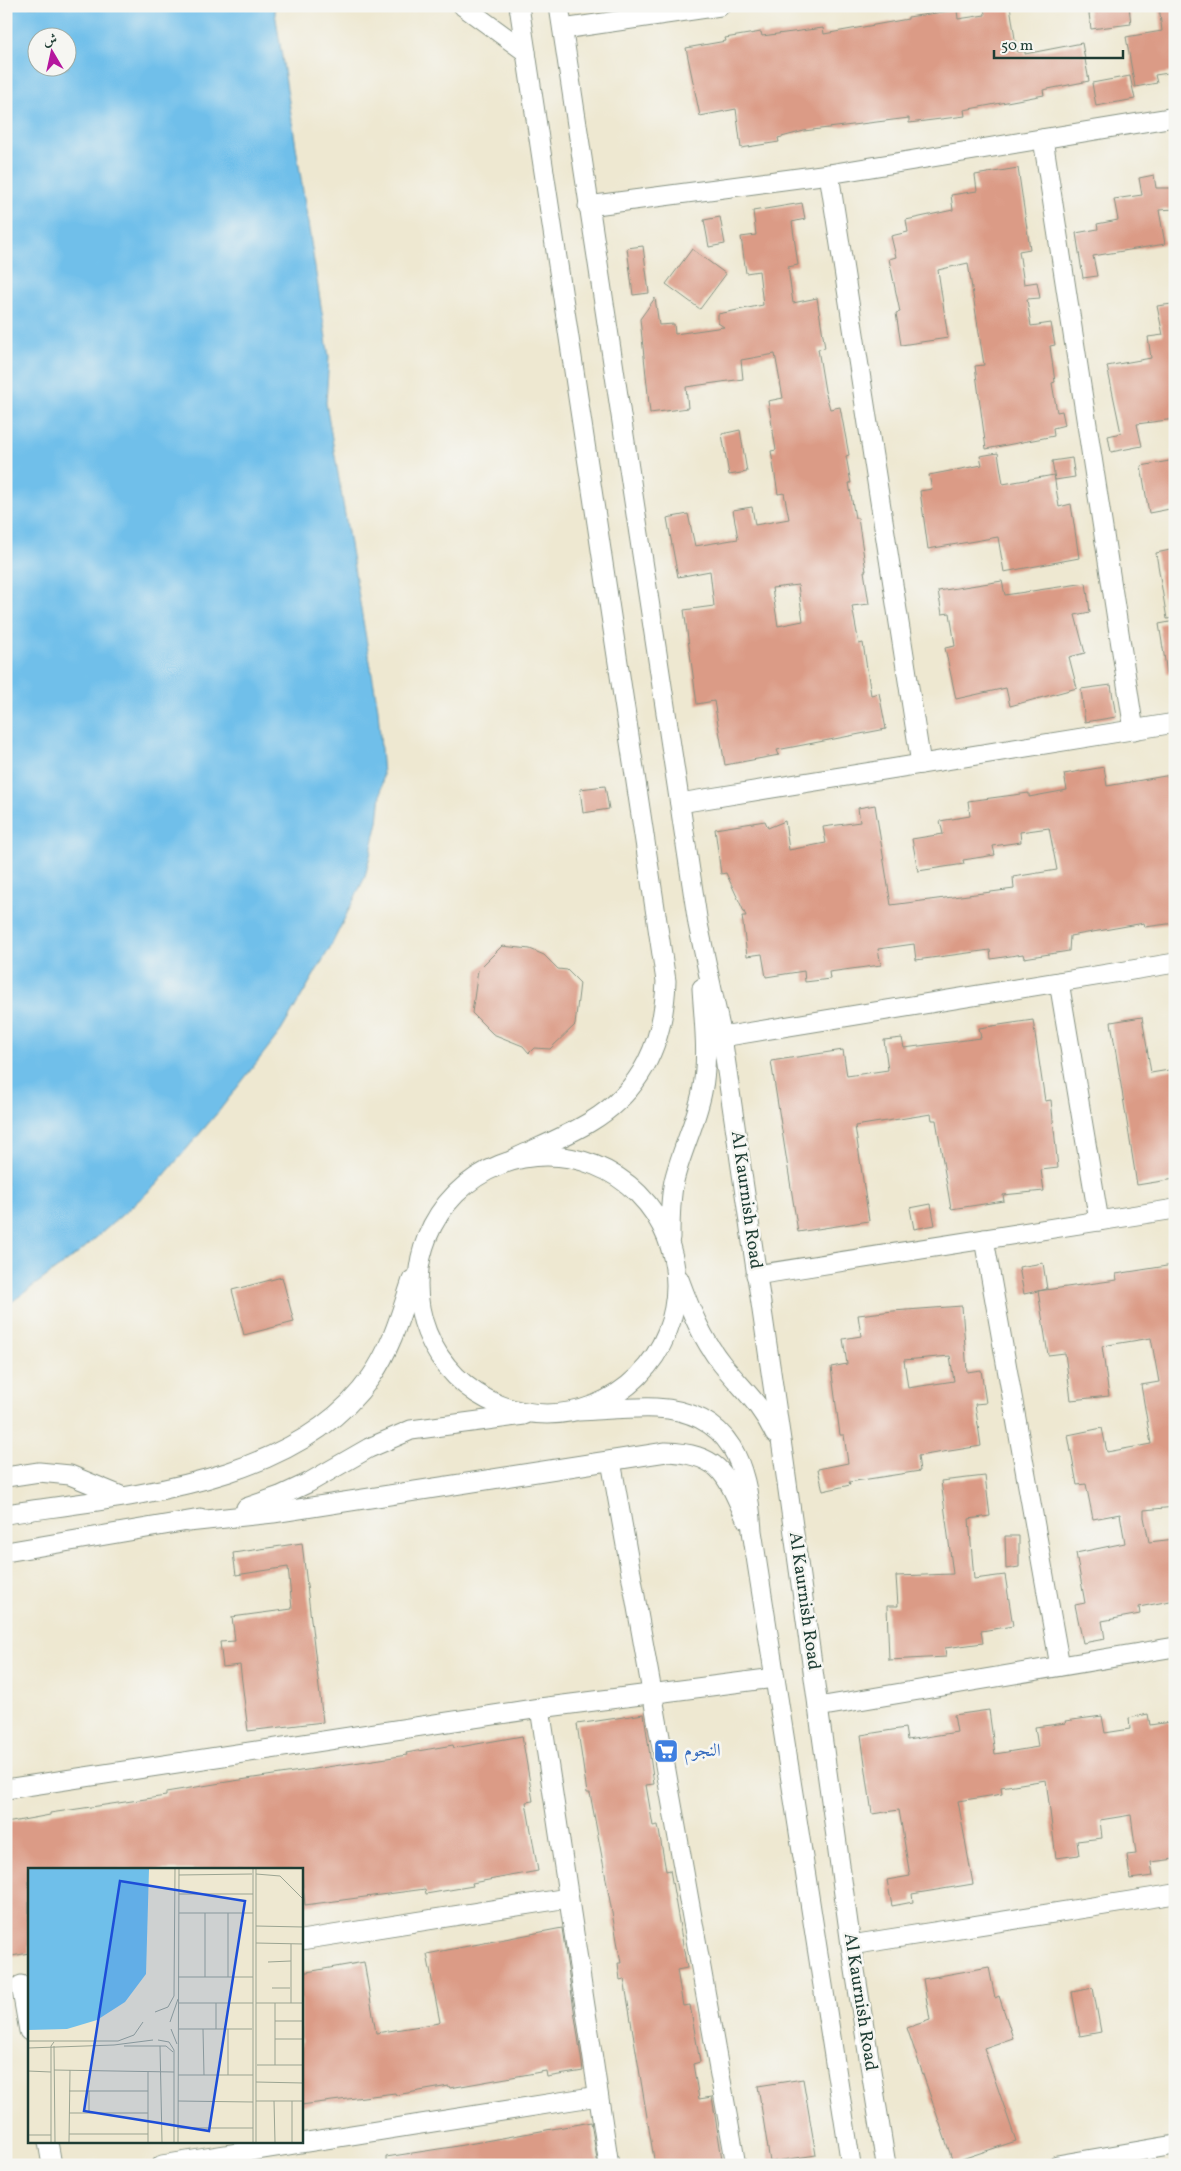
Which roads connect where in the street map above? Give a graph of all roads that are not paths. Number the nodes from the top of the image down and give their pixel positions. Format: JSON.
{"nodes":[{"id":1,"x":463,"y":6,"type":"edge"},
{"id":2,"x":519,"y":6,"type":"edge"},
{"id":3,"x":559,"y":6,"type":"edge"},
{"id":4,"x":720,"y":6,"type":"edge"},
{"id":5,"x":563,"y":29,"type":"junction"},
{"id":6,"x":526,"y":52,"type":"junction"},
{"id":7,"x":1175,"y":117,"type":"edge"},
{"id":8,"x":1043,"y":139,"type":"junction"},
{"id":9,"x":829,"y":174,"type":"junction"},
{"id":10,"x":588,"y":206,"type":"junction"},
{"id":11,"x":1175,"y":724,"type":"edge"},
{"id":12,"x":1134,"y":730,"type":"junction"},
{"id":13,"x":921,"y":764,"type":"junction"},
{"id":14,"x":680,"y":803,"type":"junction"},
{"id":15,"x":698,"y":924,"type":"junction"},
{"id":16,"x":1175,"y":963,"type":"edge"},
{"id":17,"x":1059,"y":982,"type":"junction"},
{"id":18,"x":722,"y":1038,"type":"junction"},
{"id":19,"x":514,"y":1159,"type":"junction"},
{"id":20,"x":1175,"y":1209,"type":"edge"},
{"id":21,"x":1099,"y":1221,"type":"junction"},
{"id":22,"x":984,"y":1239,"type":"junction"},
{"id":23,"x":670,"y":1242,"type":"junction"},
{"id":24,"x":418,"y":1262,"type":"junction"},
{"id":25,"x":677,"y":1272,"type":"junction"},
{"id":26,"x":756,"y":1275,"type":"junction"},
{"id":27,"x":579,"y":1411,"type":"junction"},
{"id":28,"x":534,"y":1414,"type":"junction"},
{"id":29,"x":783,"y":1454,"type":"junction"},
{"id":30,"x":611,"y":1461,"type":"junction"},
{"id":31,"x":6,"y":1477,"type":"edge"},
{"id":32,"x":122,"y":1496,"type":"junction"},
{"id":33,"x":6,"y":1514,"type":"edge"},
{"id":34,"x":188,"y":1522,"type":"junction"},
{"id":35,"x":752,"y":1532,"type":"junction"},
{"id":36,"x":6,"y":1552,"type":"edge"},
{"id":37,"x":1175,"y":1647,"type":"edge"},
{"id":38,"x":1060,"y":1666,"type":"junction"},
{"id":39,"x":774,"y":1678,"type":"junction"},
{"id":40,"x":652,"y":1694,"type":"junction"},
{"id":41,"x":818,"y":1706,"type":"junction"},
{"id":42,"x":540,"y":1708,"type":"junction"},
{"id":43,"x":6,"y":1789,"type":"edge"},
{"id":44,"x":1175,"y":1894,"type":"edge"},
{"id":45,"x":568,"y":1898,"type":"junction"},
{"id":46,"x":302,"y":1940,"type":"edge"},
{"id":47,"x":851,"y":1945,"type":"junction"},
{"id":48,"x":19,"y":1985,"type":"edge"},
{"id":49,"x":28,"y":2026,"type":"edge"},
{"id":50,"x":598,"y":2096,"type":"junction"},
{"id":51,"x":302,"y":2143,"type":"edge"},
{"id":52,"x":48,"y":2144,"type":"edge"},
{"id":53,"x":295,"y":2144,"type":"edge"},
{"id":54,"x":1175,"y":2145,"type":"edge"},
{"id":55,"x":1077,"y":2163,"type":"edge"},
{"id":56,"x":52,"y":2165,"type":"edge"},
{"id":57,"x":162,"y":2165,"type":"edge"},
{"id":58,"x":609,"y":2165,"type":"edge"},
{"id":59,"x":736,"y":2165,"type":"edge"},
{"id":60,"x":851,"y":2165,"type":"edge"},
{"id":61,"x":886,"y":2165,"type":"edge"},
{"id":62,"x":1057,"y":2165,"type":"edge"}],
"edges":[{"from":1,"to":6,"type":"street"},
{"from":2,"to":6,"type":"street"},
{"from":3,"to":5,"type":"street"},
{"from":4,"to":5,"type":"street"},
{"from":5,"to":10,"type":"street"},
{"from":6,"to":19,"type":"street"},
{"from":7,"to":8,"type":"street"},
{"from":8,"to":9,"type":"street"},
{"from":8,"to":12,"type":"street"},
{"from":9,"to":10,"type":"street"},
{"from":9,"to":13,"type":"street"},
{"from":10,"to":14,"type":"street"},
{"from":11,"to":12,"type":"street"},
{"from":12,"to":13,"type":"street"},
{"from":13,"to":14,"type":"street"},
{"from":14,"to":15,"type":"street"},
{"from":15,"to":18,"type":"street","name":"Al Kaurnish Road"},
{"from":15,"to":23,"type":"street"},
{"from":16,"to":17,"type":"street"},
{"from":17,"to":18,"type":"street"},
{"from":17,"to":21,"type":"street"},
{"from":18,"to":26,"type":"street","name":"Al Kaurnish Road"},
{"from":19,"to":23,"type":"street"},
{"from":19,"to":24,"type":"street"},
{"from":20,"to":21,"type":"street"},
{"from":21,"to":22,"type":"street"},
{"from":22,"to":26,"type":"street"},
{"from":22,"to":38,"type":"street"},
{"from":23,"to":25,"type":"street"},
{"from":24,"to":28,"type":"street"},
{"from":24,"to":32,"type":"street"},
{"from":25,"to":27,"type":"street"},
{"from":25,"to":29,"type":"street"},
{"from":26,"to":29,"type":"street","name":"Al Kaurnish Road"},
{"from":27,"to":28,"type":"street"},
{"from":27,"to":35,"type":"street"},
{"from":28,"to":34,"type":"street"},
{"from":29,"to":41,"type":"street","name":"Al Kaurnish Road"},
{"from":30,"to":34,"type":"street"},
{"from":30,"to":35,"type":"street"},
{"from":30,"to":40,"type":"street"},
{"from":31,"to":32,"type":"street"},
{"from":32,"to":33,"type":"street"},
{"from":34,"to":36,"type":"street"},
{"from":35,"to":39,"type":"street","name":"Al Kaurnish Road"},
{"from":37,"to":38,"type":"street"},
{"from":38,"to":41,"type":"street"},
{"from":39,"to":40,"type":"street"},
{"from":39,"to":60,"type":"street","name":"Al Kaurnish Road"},
{"from":40,"to":42,"type":"street"},
{"from":40,"to":59,"type":"street"},
{"from":41,"to":47,"type":"street","name":"Al Kaurnish Road"},
{"from":42,"to":43,"type":"street"},
{"from":42,"to":45,"type":"street"},
{"from":44,"to":47,"type":"street"},
{"from":45,"to":46,"type":"street"},
{"from":45,"to":50,"type":"street"},
{"from":47,"to":61,"type":"street","name":"Al Kaurnish Road"},
{"from":48,"to":49,"type":"street"},
{"from":50,"to":51,"type":"street"},
{"from":50,"to":58,"type":"street"},
{"from":52,"to":56,"type":"street"},
{"from":53,"to":57,"type":"street"},
{"from":54,"to":55,"type":"street"},
{"from":55,"to":62,"type":"street"}]}
